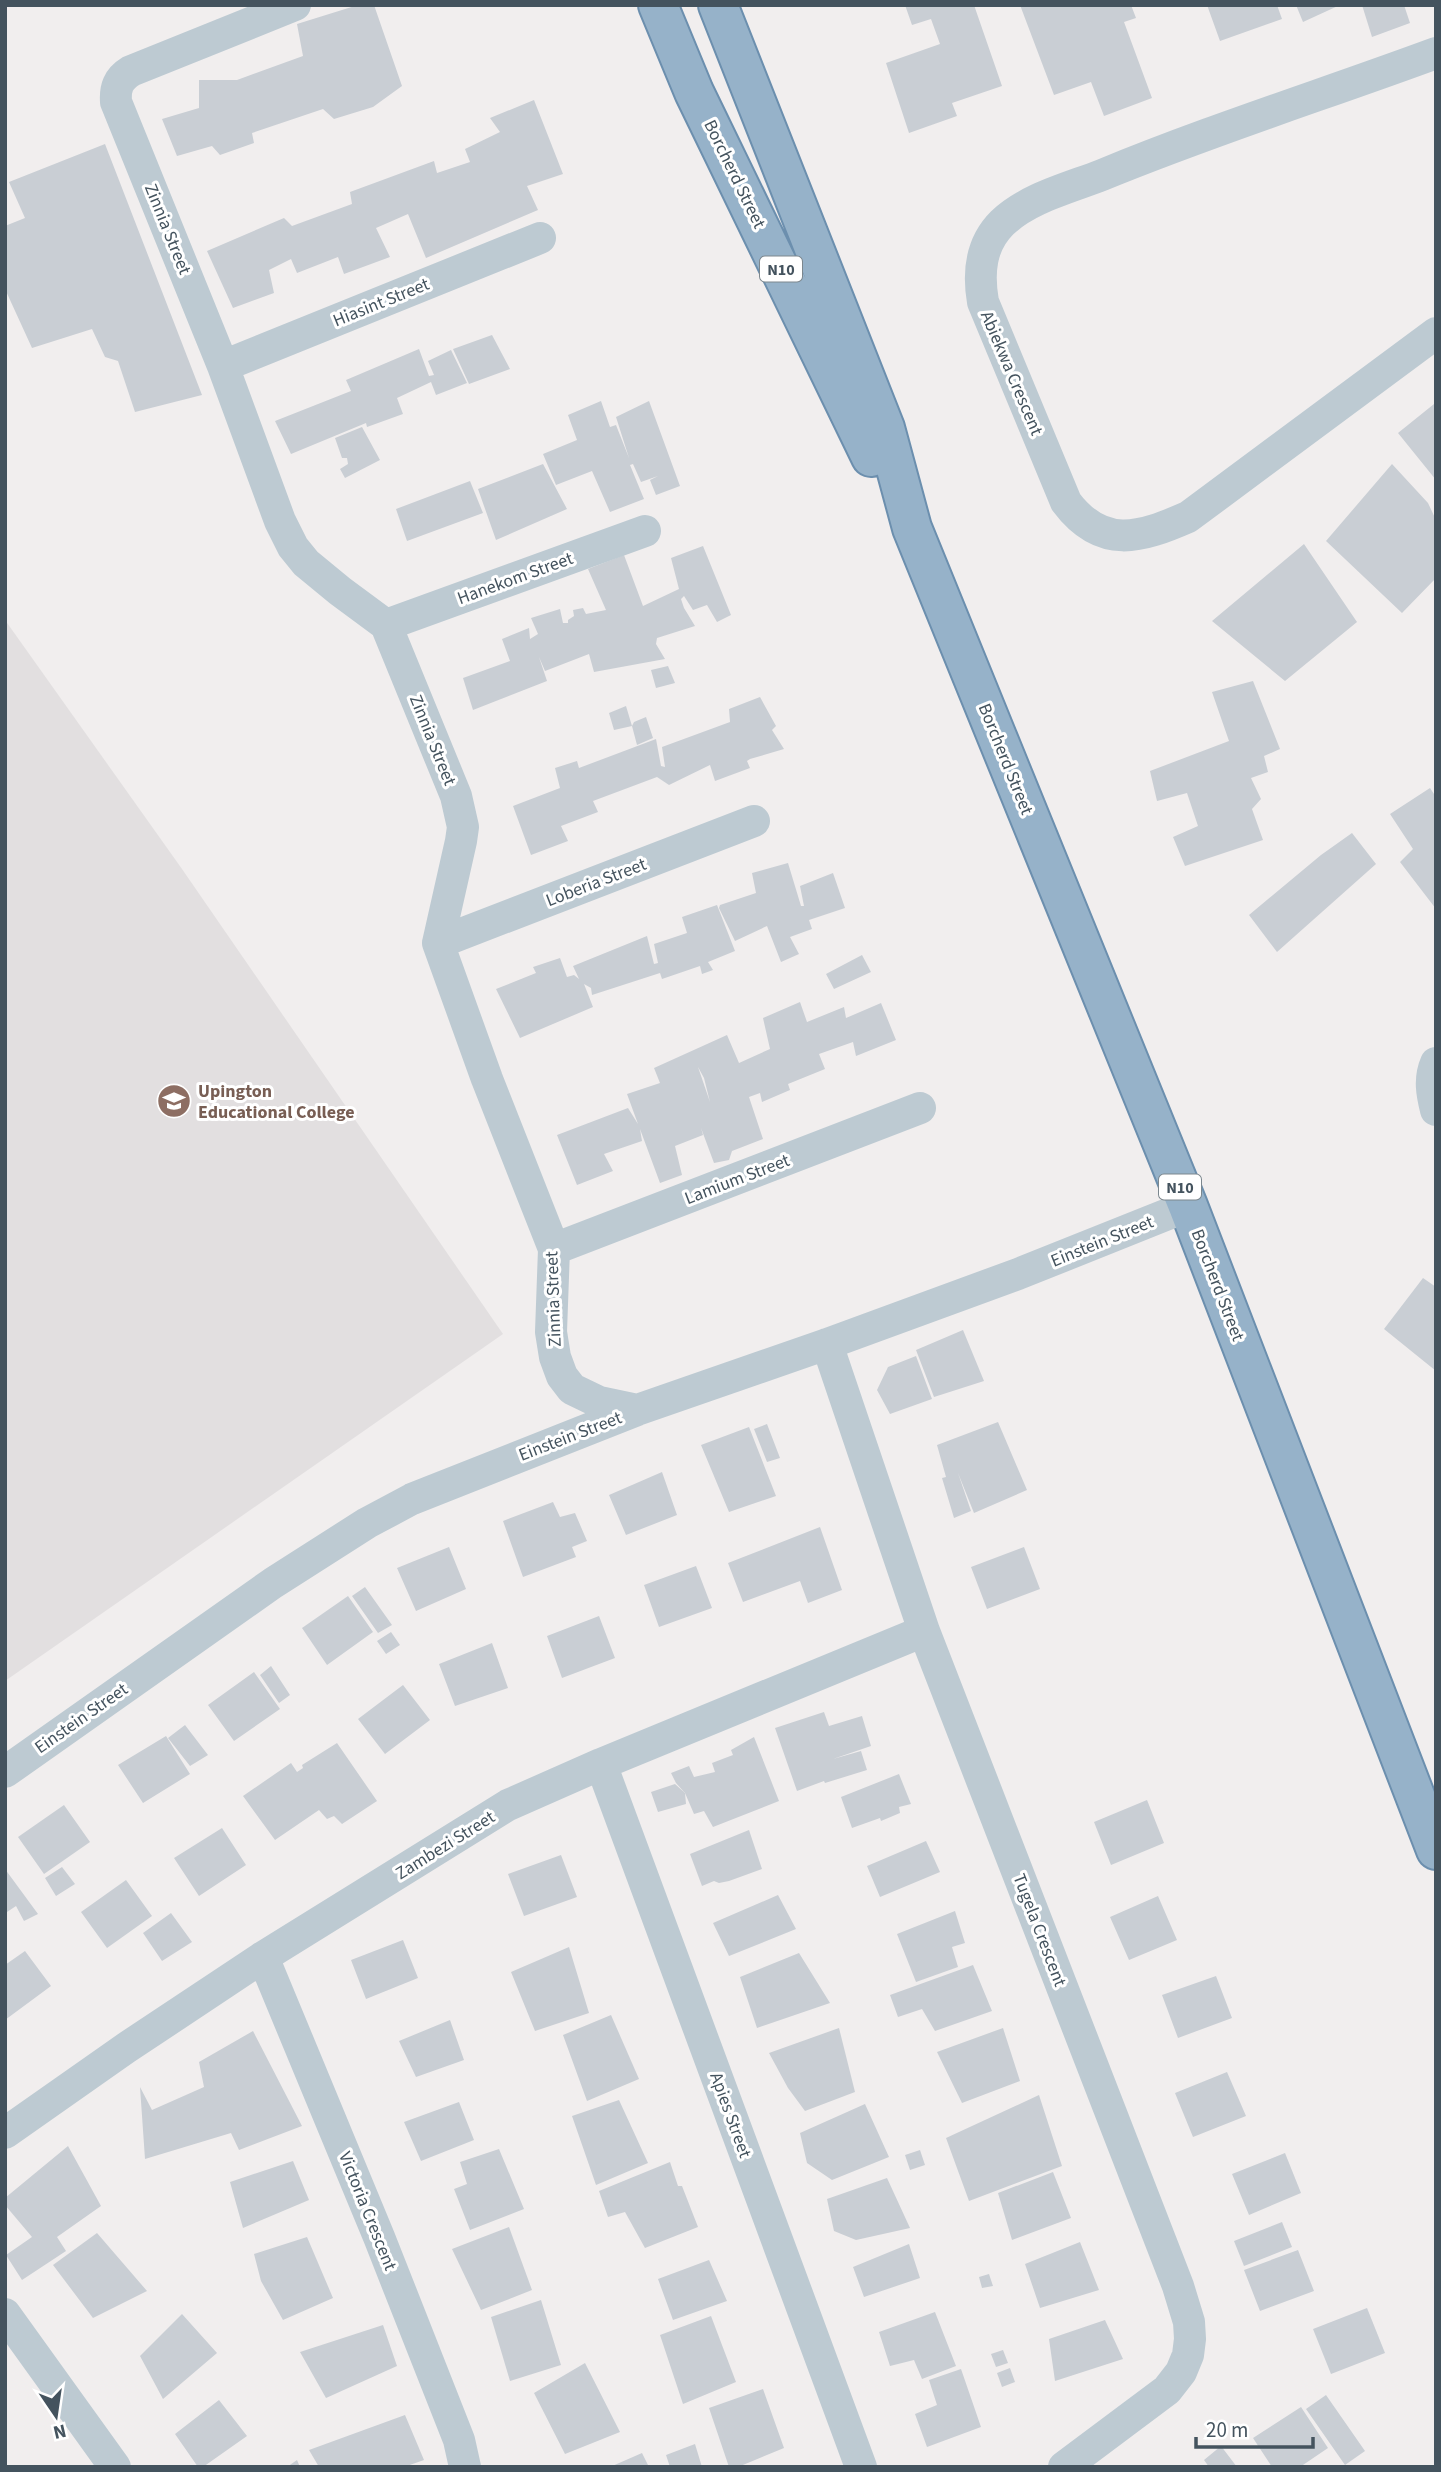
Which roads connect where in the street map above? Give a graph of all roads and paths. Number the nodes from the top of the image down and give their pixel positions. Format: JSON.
{"nodes":[{"id":1,"x":295,"y":5,"type":"edge"},
{"id":2,"x":658,"y":5,"type":"edge"},
{"id":3,"x":718,"y":5,"type":"edge"},
{"id":4,"x":1436,"y":53,"type":"edge"},
{"id":5,"x":540,"y":238,"type":"dead end"},
{"id":6,"x":1436,"y":333,"type":"edge"},
{"id":7,"x":223,"y":366,"type":"junction"},
{"id":8,"x":912,"y":528,"type":"junction"},
{"id":9,"x":645,"y":531,"type":"dead end"},
{"id":10,"x":386,"y":625,"type":"junction"},
{"id":11,"x":754,"y":821,"type":"dead end"},
{"id":12,"x":438,"y":943,"type":"junction"},
{"id":13,"x":1436,"y":1063,"type":"edge"},
{"id":14,"x":920,"y":1108,"type":"dead end"},
{"id":15,"x":1436,"y":1110,"type":"edge"},
{"id":16,"x":1188,"y":1206,"type":"junction"},
{"id":17,"x":554,"y":1249,"type":"junction"},
{"id":18,"x":827,"y":1345,"type":"junction"},
{"id":19,"x":637,"y":1410,"type":"junction"},
{"id":20,"x":924,"y":1631,"type":"junction"},
{"id":21,"x":601,"y":1764,"type":"junction"},
{"id":22,"x":5,"y":1772,"type":"edge"},
{"id":23,"x":1436,"y":1850,"type":"edge"},
{"id":24,"x":263,"y":1957,"type":"junction"},
{"id":25,"x":5,"y":2133,"type":"edge"},
{"id":26,"x":5,"y":2314,"type":"edge"},
{"id":27,"x":115,"y":2467,"type":"edge"},
{"id":28,"x":465,"y":2467,"type":"edge"},
{"id":29,"x":862,"y":2467,"type":"edge"},
{"id":30,"x":1064,"y":2467,"type":"edge"}],
"edges":[{"from":1,"to":7,"type":"street","name":"Zinnia Street"},
{"from":2,"to":8,"type":"highway","name":"Borcherd Street","number":"N10"},
{"from":3,"to":8,"type":"highway","name":"Borcherd Street","number":"N10"},
{"from":4,"to":6,"type":"street","name":"Abiekwa Crescent"},
{"from":5,"to":7,"type":"street","name":"Hiasint Street"},
{"from":7,"to":10,"type":"street","name":"Zinnia Street"},
{"from":8,"to":16,"type":"highway","name":"Borcherd Street","number":"N10"},
{"from":9,"to":10,"type":"street","name":"Hanekom Street"},
{"from":10,"to":12,"type":"street","name":"Zinnia Street"},
{"from":11,"to":12,"type":"street","name":"Loberia Street"},
{"from":12,"to":17,"type":"street","name":"Zinnia Street"},
{"from":13,"to":15,"type":"street"},
{"from":14,"to":17,"type":"street","name":"Lamium Street"},
{"from":16,"to":18,"type":"street","name":"Einstein Street"},
{"from":16,"to":23,"type":"highway","name":"Borcherd Street","number":"N10"},
{"from":17,"to":19,"type":"street","name":"Zinnia Street"},
{"from":18,"to":19,"type":"street","name":"Einstein Street"},
{"from":18,"to":20,"type":"street","name":"Tugela Crescent"},
{"from":19,"to":22,"type":"street","name":"Einstein Street"},
{"from":20,"to":21,"type":"street","name":"Zambezi Street"},
{"from":20,"to":30,"type":"street","name":"Tugela Crescent"},
{"from":21,"to":24,"type":"street","name":"Zambezi Street"},
{"from":21,"to":29,"type":"street","name":"Apies Street"},
{"from":24,"to":25,"type":"street","name":"Zambezi Street"},
{"from":24,"to":28,"type":"street","name":"Victoria Crescent"},
{"from":26,"to":27,"type":"street"}]}
